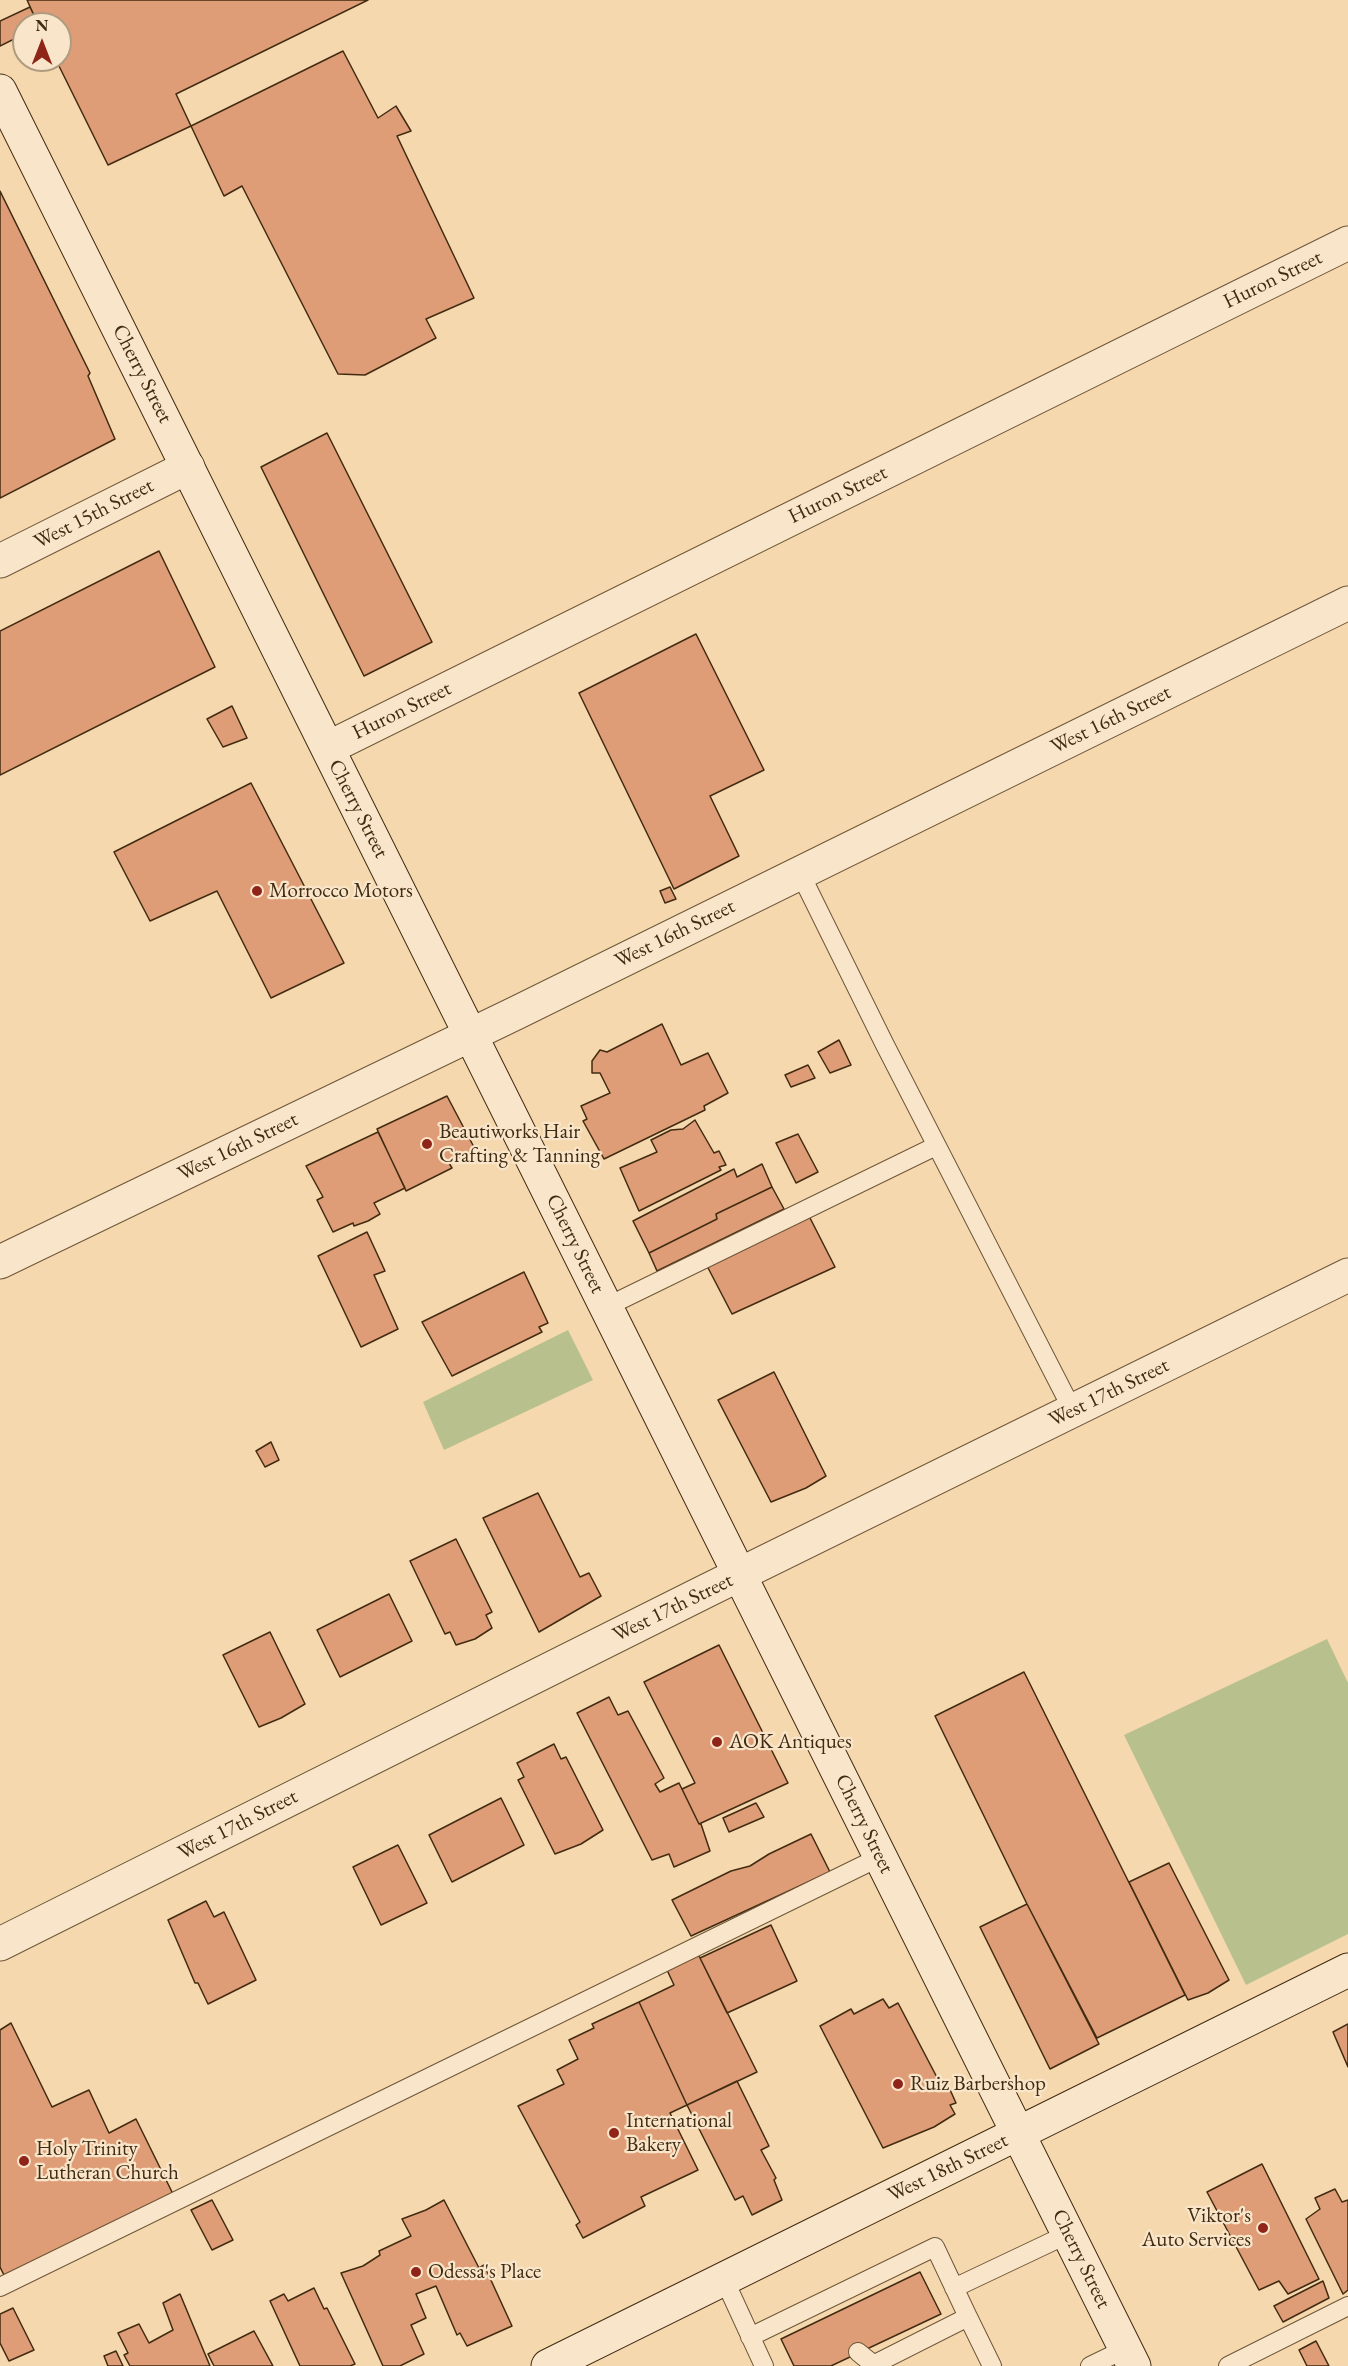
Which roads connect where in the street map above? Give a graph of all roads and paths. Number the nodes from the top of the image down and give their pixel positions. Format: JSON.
{"nodes":[{"id":1,"x":0,"y":91,"type":"edge"},
{"id":2,"x":1348,"y":243,"type":"edge"},
{"id":3,"x":188,"y":467,"type":"junction"},
{"id":4,"x":0,"y":561,"type":"edge"},
{"id":5,"x":1348,"y":603,"type":"edge"},
{"id":6,"x":328,"y":748,"type":"junction"},
{"id":7,"x":800,"y":873,"type":"junction"},
{"id":8,"x":471,"y":1035,"type":"junction"},
{"id":9,"x":936,"y":1146,"type":"junction"},
{"id":10,"x":0,"y":1262,"type":"edge"},
{"id":11,"x":1348,"y":1275,"type":"edge"},
{"id":12,"x":606,"y":1307,"type":"junction"},
{"id":13,"x":1073,"y":1411,"type":"junction"},
{"id":14,"x":740,"y":1574,"type":"junction"},
{"id":15,"x":880,"y":1857,"type":"junction"},
{"id":16,"x":0,"y":1944,"type":"edge"},
{"id":17,"x":1348,"y":1970,"type":"edge"},
{"id":18,"x":1018,"y":2133,"type":"junction"},
{"id":19,"x":1068,"y":2234,"type":"junction"},
{"id":20,"x":724,"y":2279,"type":"junction"},
{"id":21,"x":0,"y":2287,"type":"edge"},
{"id":22,"x":954,"y":2288,"type":"junction"},
{"id":23,"x":1348,"y":2306,"type":"edge"},
{"id":24,"x":968,"y":2317,"type":"junction"},
{"id":25,"x":750,"y":2337,"type":"junction"},
{"id":26,"x":858,"y":2352,"type":"dead end"},
{"id":27,"x":1130,"y":2357,"type":"edge"},
{"id":28,"x":872,"y":2365,"type":"edge"},
{"id":29,"x":548,"y":2366,"type":"edge"},
{"id":30,"x":764,"y":2366,"type":"edge"},
{"id":31,"x":992,"y":2366,"type":"edge"},
{"id":32,"x":1090,"y":2366,"type":"edge"},
{"id":33,"x":1228,"y":2366,"type":"edge"}],
"edges":[{"from":1,"to":3,"type":"street","name":"Cherry Street"},
{"from":2,"to":6,"type":"street","name":"Huron Street"},
{"from":3,"to":4,"type":"street","name":"West 15th Street"},
{"from":3,"to":6,"type":"street","name":"Cherry Street"},
{"from":5,"to":7,"type":"street","name":"West 16th Street"},
{"from":6,"to":8,"type":"street","name":"Cherry Street"},
{"from":7,"to":8,"type":"street","name":"West 16th Street"},
{"from":7,"to":9,"type":"lane"},
{"from":8,"to":10,"type":"street","name":"West 16th Street"},
{"from":8,"to":12,"type":"street","name":"Cherry Street"},
{"from":9,"to":12,"type":"lane"},
{"from":9,"to":13,"type":"lane"},
{"from":11,"to":13,"type":"street","name":"West 17th Street"},
{"from":12,"to":14,"type":"street","name":"Cherry Street"},
{"from":13,"to":14,"type":"street","name":"West 17th Street"},
{"from":14,"to":15,"type":"street","name":"Cherry Street"},
{"from":14,"to":16,"type":"street","name":"West 17th Street"},
{"from":15,"to":18,"type":"street","name":"Cherry Street"},
{"from":15,"to":21,"type":"lane"},
{"from":17,"to":18,"type":"street","name":"West 18th Street"},
{"from":18,"to":19,"type":"street","name":"Cherry Street"},
{"from":18,"to":20,"type":"street","name":"West 18th Street"},
{"from":19,"to":22,"type":"lane"},
{"from":19,"to":27,"type":"street","name":"Cherry Street"},
{"from":20,"to":25,"type":"lane"},
{"from":20,"to":29,"type":"street","name":"West 18th Street"},
{"from":22,"to":24,"type":"lane"},
{"from":22,"to":25,"type":"lane"},
{"from":23,"to":33,"type":"lane"},
{"from":24,"to":28,"type":"lane"},
{"from":24,"to":31,"type":"lane"},
{"from":25,"to":30,"type":"lane"},
{"from":26,"to":28,"type":"lane"},
{"from":27,"to":32,"type":"lane"}]}
